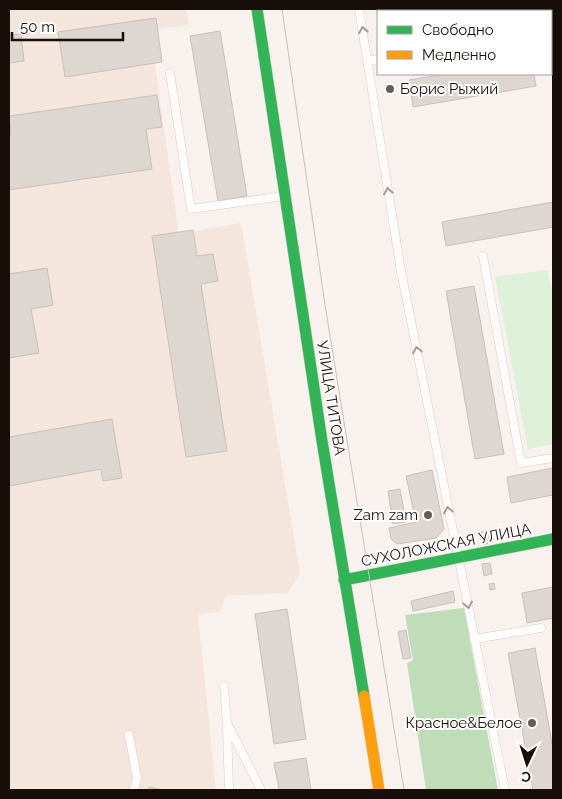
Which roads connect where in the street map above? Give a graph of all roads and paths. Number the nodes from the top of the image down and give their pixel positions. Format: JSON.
{"nodes":[{"id":1,"x":257,"y":9,"type":"edge"},
{"id":2,"x":359,"y":9,"type":"edge"},
{"id":3,"x":377,"y":59,"type":"edge"},
{"id":4,"x":368,"y":61,"type":"junction"},
{"id":5,"x":170,"y":73,"type":"dead end"},
{"id":6,"x":286,"y":195,"type":"junction"},
{"id":7,"x":483,"y":256,"type":"dead end"},
{"id":8,"x":553,"y":458,"type":"edge"},
{"id":9,"x":553,"y":539,"type":"edge"},
{"id":10,"x":458,"y":558,"type":"junction"},
{"id":11,"x":344,"y":580,"type":"junction"},
{"id":12,"x":541,"y":628,"type":"dead end"},
{"id":13,"x":474,"y":639,"type":"junction"},
{"id":14,"x":224,"y":686,"type":"dead end"},
{"id":15,"x":227,"y":723,"type":"junction"},
{"id":16,"x":129,"y":734,"type":"dead end"},
{"id":17,"x":134,"y":790,"type":"edge"},
{"id":18,"x":229,"y":790,"type":"edge"},
{"id":19,"x":260,"y":790,"type":"edge"},
{"id":20,"x":379,"y":790,"type":"edge"},
{"id":21,"x":505,"y":790,"type":"edge"}],
"edges":[{"from":1,"to":6,"type":"main road","name":"УЛИЦА ТИТОВА"},
{"from":4,"to":2,"type":"lane","one_way":true},
{"from":3,"to":4,"type":"lane"},
{"from":10,"to":4,"type":"lane","one_way":true},
{"from":5,"to":6,"type":"lane"},
{"from":6,"to":11,"type":"main road","name":"УЛИЦА ТИТОВА"},
{"from":7,"to":8,"type":"lane"},
{"from":9,"to":10,"type":"main road","name":"СУХОЛОЖСКАЯ УЛИЦА"},
{"from":10,"to":11,"type":"main road","name":"СУХОЛОЖСКАЯ УЛИЦА"},
{"from":10,"to":13,"type":"lane","one_way":true},
{"from":11,"to":20,"type":"main road","name":"УЛИЦА ТИТОВА"},
{"from":12,"to":13,"type":"lane"},
{"from":13,"to":21,"type":"lane"},
{"from":14,"to":15,"type":"lane"},
{"from":15,"to":18,"type":"lane"},
{"from":15,"to":19,"type":"lane"},
{"from":16,"to":17,"type":"lane"}]}
